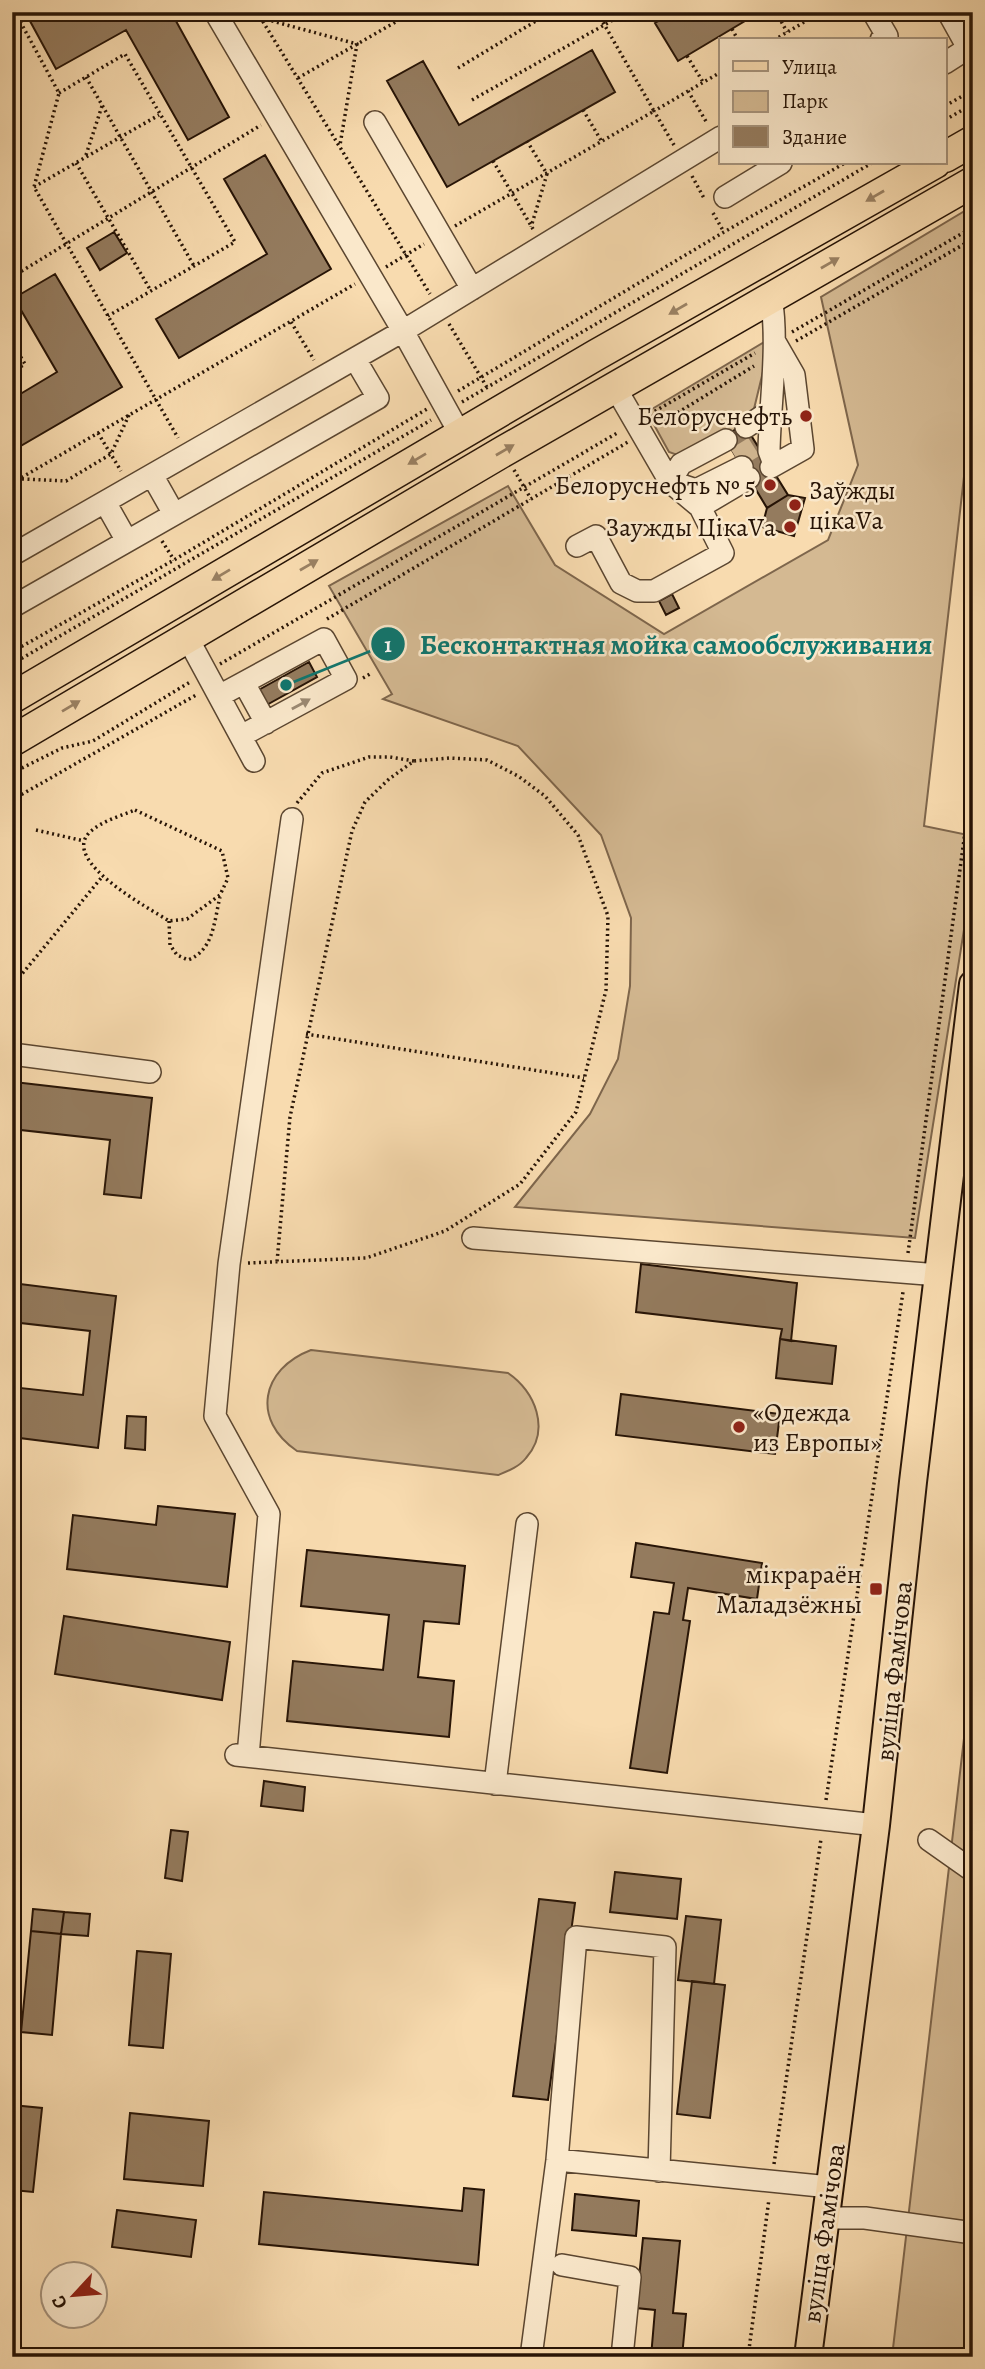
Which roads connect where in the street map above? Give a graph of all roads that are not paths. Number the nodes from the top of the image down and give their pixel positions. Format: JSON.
{"nodes":[{"id":1,"x":215,"y":12,"type":"edge"},
{"id":2,"x":873,"y":12,"type":"edge"},
{"id":3,"x":948,"y":12,"type":"edge"},
{"id":4,"x":886,"y":38,"type":"edge"},
{"id":5,"x":971,"y":47,"type":"edge"},
{"id":6,"x":946,"y":62,"type":"edge"},
{"id":7,"x":374,"y":122,"type":"dead end"},
{"id":8,"x":719,"y":138,"type":"edge"},
{"id":9,"x":973,"y":141,"type":"edge"},
{"id":10,"x":946,"y":156,"type":"edge"},
{"id":11,"x":780,"y":164,"type":"edge"},
{"id":12,"x":933,"y":164,"type":"edge"},
{"id":13,"x":973,"y":182,"type":"edge"},
{"id":14,"x":725,"y":197,"type":"dead end"},
{"id":15,"x":472,"y":289,"type":"junction"},
{"id":16,"x":771,"y":296,"type":"junction"},
{"id":17,"x":403,"y":331,"type":"junction"},
{"id":18,"x":776,"y":349,"type":"junction"},
{"id":19,"x":355,"y":359,"type":"junction"},
{"id":20,"x":615,"y":387,"type":"junction"},
{"id":21,"x":460,"y":434,"type":"junction"},
{"id":22,"x":737,"y":458,"type":"junction"},
{"id":23,"x":152,"y":475,"type":"junction"},
{"id":24,"x":670,"y":482,"type":"junction"},
{"id":25,"x":104,"y":502,"type":"junction"},
{"id":26,"x":699,"y":507,"type":"junction"},
{"id":27,"x":174,"y":514,"type":"junction"},
{"id":28,"x":127,"y":541,"type":"junction"},
{"id":29,"x":577,"y":546,"type":"dead end"},
{"id":30,"x":12,"y":555,"type":"edge"},
{"id":31,"x":12,"y":607,"type":"edge"},
{"id":32,"x":187,"y":637,"type":"junction"},
{"id":33,"x":244,"y":683,"type":"junction"},
{"id":34,"x":213,"y":685,"type":"junction"},
{"id":35,"x":12,"y":698,"type":"edge"},
{"id":36,"x":265,"y":723,"type":"junction"},
{"id":37,"x":241,"y":736,"type":"junction"},
{"id":38,"x":12,"y":741,"type":"edge"},
{"id":39,"x":254,"y":761,"type":"dead end"},
{"id":40,"x":292,"y":819,"type":"road end"},
{"id":41,"x":973,"y":984,"type":"edge"},
{"id":42,"x":12,"y":1054,"type":"edge"},
{"id":43,"x":150,"y":1072,"type":"dead end"},
{"id":44,"x":963,"y":1160,"type":"edge"},
{"id":45,"x":472,"y":1238,"type":"dead end"},
{"id":46,"x":939,"y":1275,"type":"junction"},
{"id":47,"x":527,"y":1524,"type":"dead end"},
{"id":48,"x":495,"y":1784,"type":"junction"},
{"id":49,"x":876,"y":1825,"type":"junction"},
{"id":50,"x":929,"y":1840,"type":"dead end"},
{"id":51,"x":973,"y":1871,"type":"edge"},
{"id":52,"x":556,"y":2160,"type":"junction"},
{"id":53,"x":659,"y":2171,"type":"junction"},
{"id":54,"x":830,"y":2188,"type":"junction"},
{"id":55,"x":826,"y":2218,"type":"junction"},
{"id":56,"x":973,"y":2233,"type":"edge"},
{"id":57,"x":562,"y":2265,"type":"dead end"},
{"id":58,"x":531,"y":2357,"type":"edge"},
{"id":59,"x":622,"y":2357,"type":"edge"},
{"id":60,"x":808,"y":2357,"type":"edge"}],
"edges":[{"from":1,"to":17,"type":"lane"},
{"from":2,"to":4,"type":"lane"},
{"from":3,"to":5,"type":"lane"},
{"from":5,"to":6,"type":"lane"},
{"from":7,"to":15,"type":"lane"},
{"from":8,"to":15,"type":"lane"},
{"from":9,"to":10,"type":"highway"},
{"from":11,"to":14,"type":"lane"},
{"from":12,"to":21,"type":"highway","one_way":true},
{"from":16,"to":13,"type":"highway","one_way":true},
{"from":15,"to":17,"type":"lane"},
{"from":16,"to":18,"type":"lane"},
{"from":16,"to":20,"type":"highway"},
{"from":17,"to":19,"type":"lane"},
{"from":17,"to":21,"type":"lane"},
{"from":18,"to":18,"type":"lane"},
{"from":19,"to":23,"type":"lane"},
{"from":19,"to":27,"type":"lane"},
{"from":20,"to":24,"type":"lane"},
{"from":32,"to":20,"type":"highway","one_way":true},
{"from":21,"to":35,"type":"highway","one_way":true},
{"from":22,"to":24,"type":"lane"},
{"from":22,"to":24,"type":"lane"},
{"from":22,"to":26,"type":"lane"},
{"from":23,"to":25,"type":"lane"},
{"from":23,"to":27,"type":"lane"},
{"from":24,"to":26,"type":"lane"},
{"from":25,"to":28,"type":"lane"},
{"from":25,"to":30,"type":"lane"},
{"from":26,"to":29,"type":"lane"},
{"from":27,"to":28,"type":"lane"},
{"from":28,"to":31,"type":"lane"},
{"from":32,"to":34,"type":"lane"},
{"from":38,"to":32,"type":"highway","one_way":true},
{"from":33,"to":34,"type":"lane"},
{"from":33,"to":36,"type":"lane"},
{"from":36,"to":33,"type":"lane","one_way":true},
{"from":34,"to":37,"type":"lane"},
{"from":36,"to":37,"type":"lane"},
{"from":37,"to":39,"type":"lane"},
{"from":40,"to":48,"type":"lane"},
{"from":41,"to":44,"type":"main road","name":"вуліца Фамічова"},
{"from":42,"to":43,"type":"lane"},
{"from":44,"to":46,"type":"main road","name":"вуліца Фамічова"},
{"from":45,"to":46,"type":"lane"},
{"from":46,"to":49,"type":"main road","name":"вуліца Фамічова"},
{"from":47,"to":48,"type":"lane"},
{"from":48,"to":49,"type":"lane"},
{"from":49,"to":54,"type":"main road","name":"вуліца Фамічова"},
{"from":50,"to":51,"type":"lane"},
{"from":52,"to":53,"type":"lane"},
{"from":52,"to":53,"type":"lane"},
{"from":52,"to":58,"type":"lane"},
{"from":53,"to":54,"type":"lane"},
{"from":54,"to":55,"type":"main road","name":"вуліца Фамічова"},
{"from":55,"to":56,"type":"lane"},
{"from":55,"to":60,"type":"main road","name":"вуліца Фамічова"},
{"from":57,"to":59,"type":"lane"}]}
